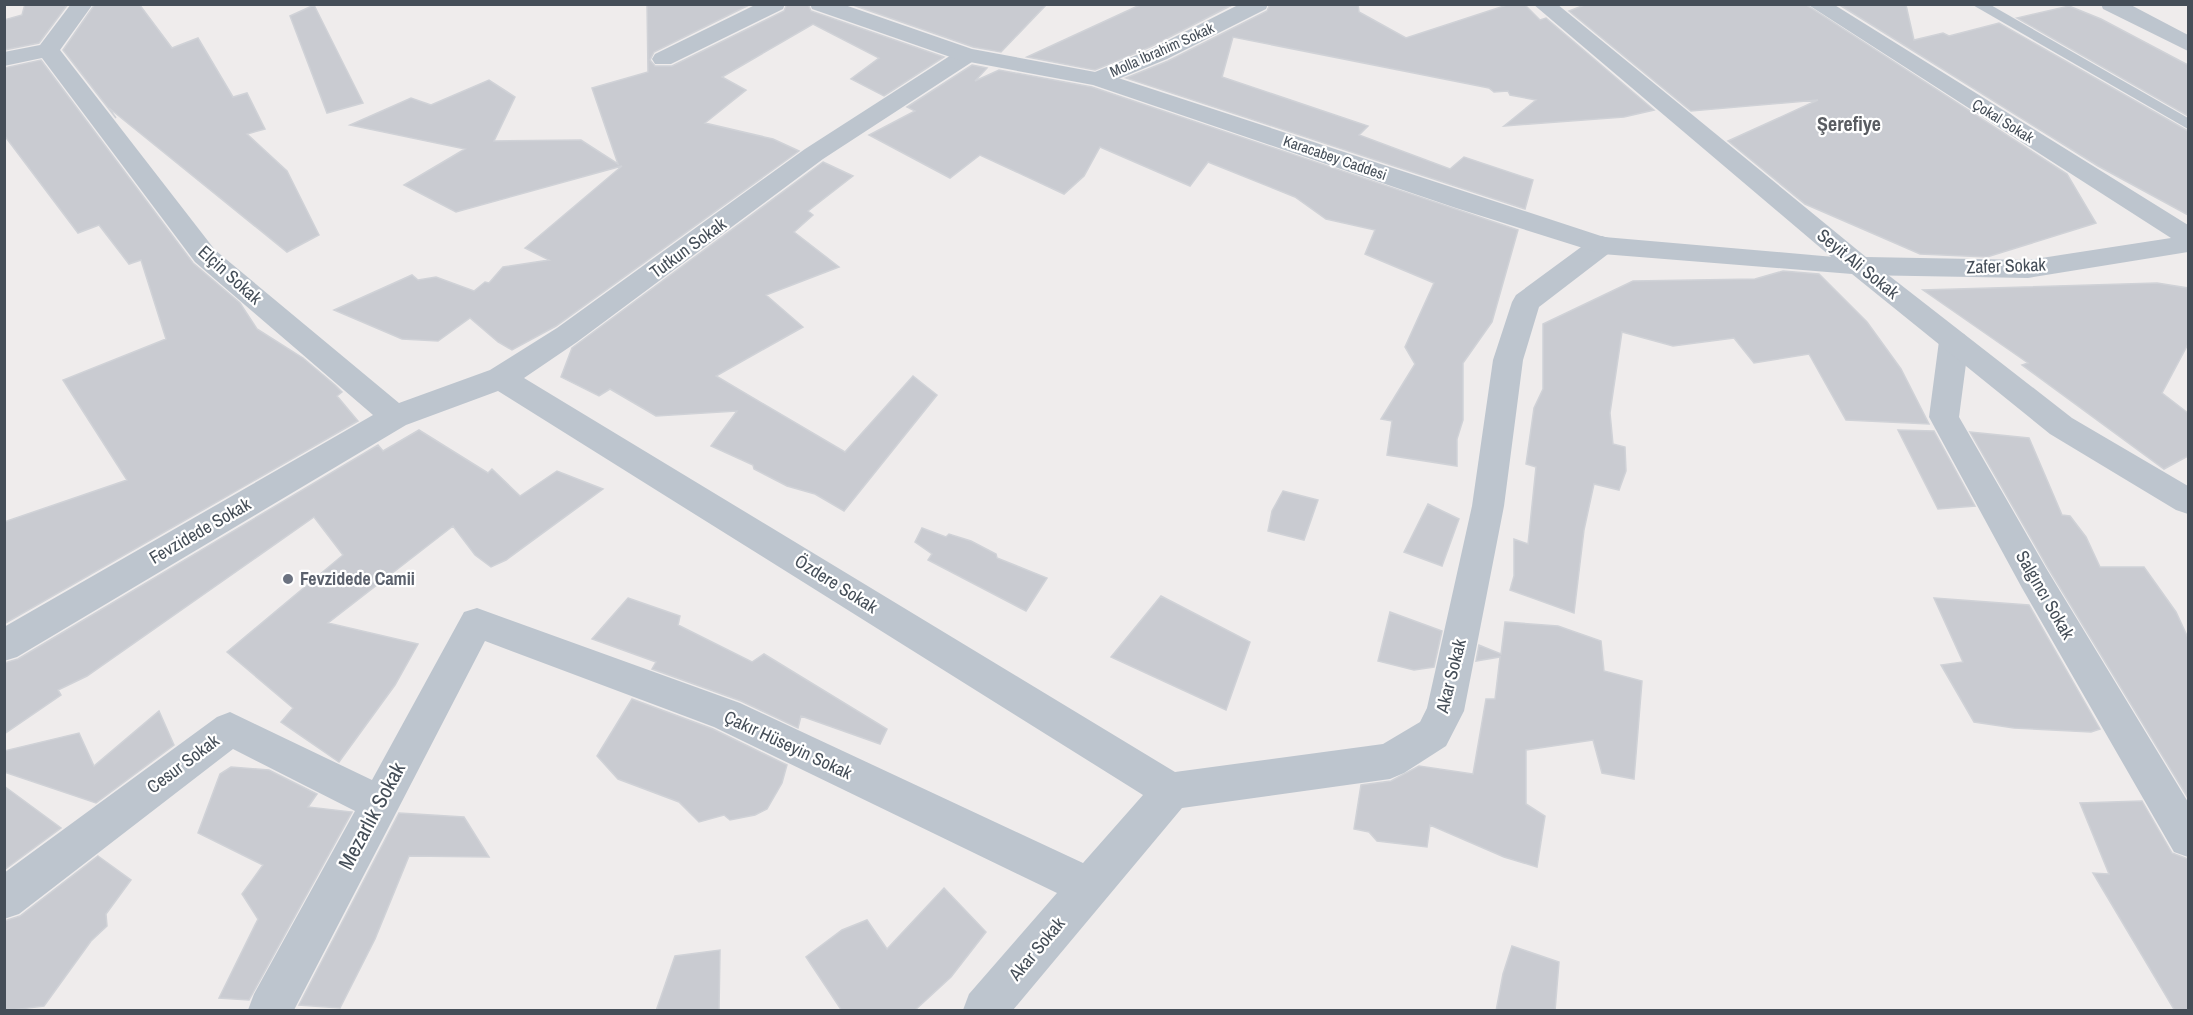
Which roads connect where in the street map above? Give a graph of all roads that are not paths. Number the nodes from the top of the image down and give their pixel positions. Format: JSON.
{"nodes":[{"id":1,"x":83,"y":4,"type":"edge"},
{"id":2,"x":775,"y":4,"type":"edge"},
{"id":3,"x":820,"y":4,"type":"edge"},
{"id":4,"x":1258,"y":4,"type":"edge"},
{"id":5,"x":1543,"y":4,"type":"edge"},
{"id":6,"x":1817,"y":4,"type":"edge"},
{"id":7,"x":1978,"y":4,"type":"edge"},
{"id":8,"x":2113,"y":5,"type":"edge"},
{"id":9,"x":2188,"y":44,"type":"edge"},
{"id":10,"x":48,"y":50,"type":"junction"},
{"id":11,"x":967,"y":55,"type":"junction"},
{"id":12,"x":4,"y":59,"type":"edge"},
{"id":13,"x":663,"y":60,"type":"dead end"},
{"id":14,"x":1098,"y":79,"type":"junction"},
{"id":15,"x":2188,"y":124,"type":"edge"},
{"id":16,"x":2188,"y":237,"type":"edge"},
{"id":17,"x":2188,"y":244,"type":"edge"},
{"id":18,"x":1602,"y":245,"type":"junction"},
{"id":19,"x":1859,"y":266,"type":"junction"},
{"id":20,"x":1954,"y":341,"type":"junction"},
{"id":21,"x":501,"y":378,"type":"junction"},
{"id":22,"x":395,"y":417,"type":"junction"},
{"id":23,"x":2188,"y":501,"type":"edge"},
{"id":24,"x":477,"y":623,"type":"joint"},
{"id":25,"x":4,"y":646,"type":"edge"},
{"id":26,"x":1171,"y":791,"type":"junction"},
{"id":27,"x":379,"y":803,"type":"junction"},
{"id":28,"x":2188,"y":838,"type":"edge"},
{"id":29,"x":1089,"y":888,"type":"junction"},
{"id":30,"x":4,"y":899,"type":"edge"},
{"id":31,"x":270,"y":1011,"type":"edge"},
{"id":32,"x":985,"y":1011,"type":"edge"}],
"edges":[{"from":1,"to":10,"type":"street"},
{"from":2,"to":13,"type":"street"},
{"from":3,"to":11,"type":"street","name":"Karacabey Caddesi"},
{"from":4,"to":14,"type":"street","name":"Molla İbrahim Sokak"},
{"from":5,"to":19,"type":"street","name":"Seyit Ali Sokak"},
{"from":6,"to":16,"type":"street","name":"Çokal Sokak"},
{"from":7,"to":15,"type":"lane"},
{"from":8,"to":9,"type":"street"},
{"from":10,"to":12,"type":"street"},
{"from":10,"to":22,"type":"street","name":"Elçin Sokak"},
{"from":11,"to":14,"type":"street","name":"Karacabey Caddesi"},
{"from":11,"to":21,"type":"street","name":"Tutkun Sokak"},
{"from":14,"to":18,"type":"street","name":"Karacabey Caddesi"},
{"from":17,"to":19,"type":"street","name":"Zafer Sokak"},
{"from":18,"to":19,"type":"street","name":"Karacabey Caddesi"},
{"from":18,"to":26,"type":"street","name":"Akar Sokak"},
{"from":19,"to":20,"type":"street","name":"Seyit Ali Sokak"},
{"from":20,"to":23,"type":"street","name":"Seyit Ali Sokak"},
{"from":20,"to":28,"type":"street","name":"Salgıncı Sokak"},
{"from":21,"to":22,"type":"street","name":"Tutkun Sokak"},
{"from":21,"to":26,"type":"street","name":"Özdere Sokak"},
{"from":22,"to":25,"type":"street","name":"Fevzidede Sokak"},
{"from":24,"to":27,"type":"street","name":"Mezarlık Sokak"},
{"from":24,"to":29,"type":"street","name":"Çakır Hüseyin Sokak"},
{"from":26,"to":29,"type":"street","name":"Akar Sokak"},
{"from":27,"to":30,"type":"street","name":"Cesur Sokak"},
{"from":27,"to":31,"type":"street","name":"Mezarlık Sokak"},
{"from":29,"to":32,"type":"street","name":"Akar Sokak"}]}
